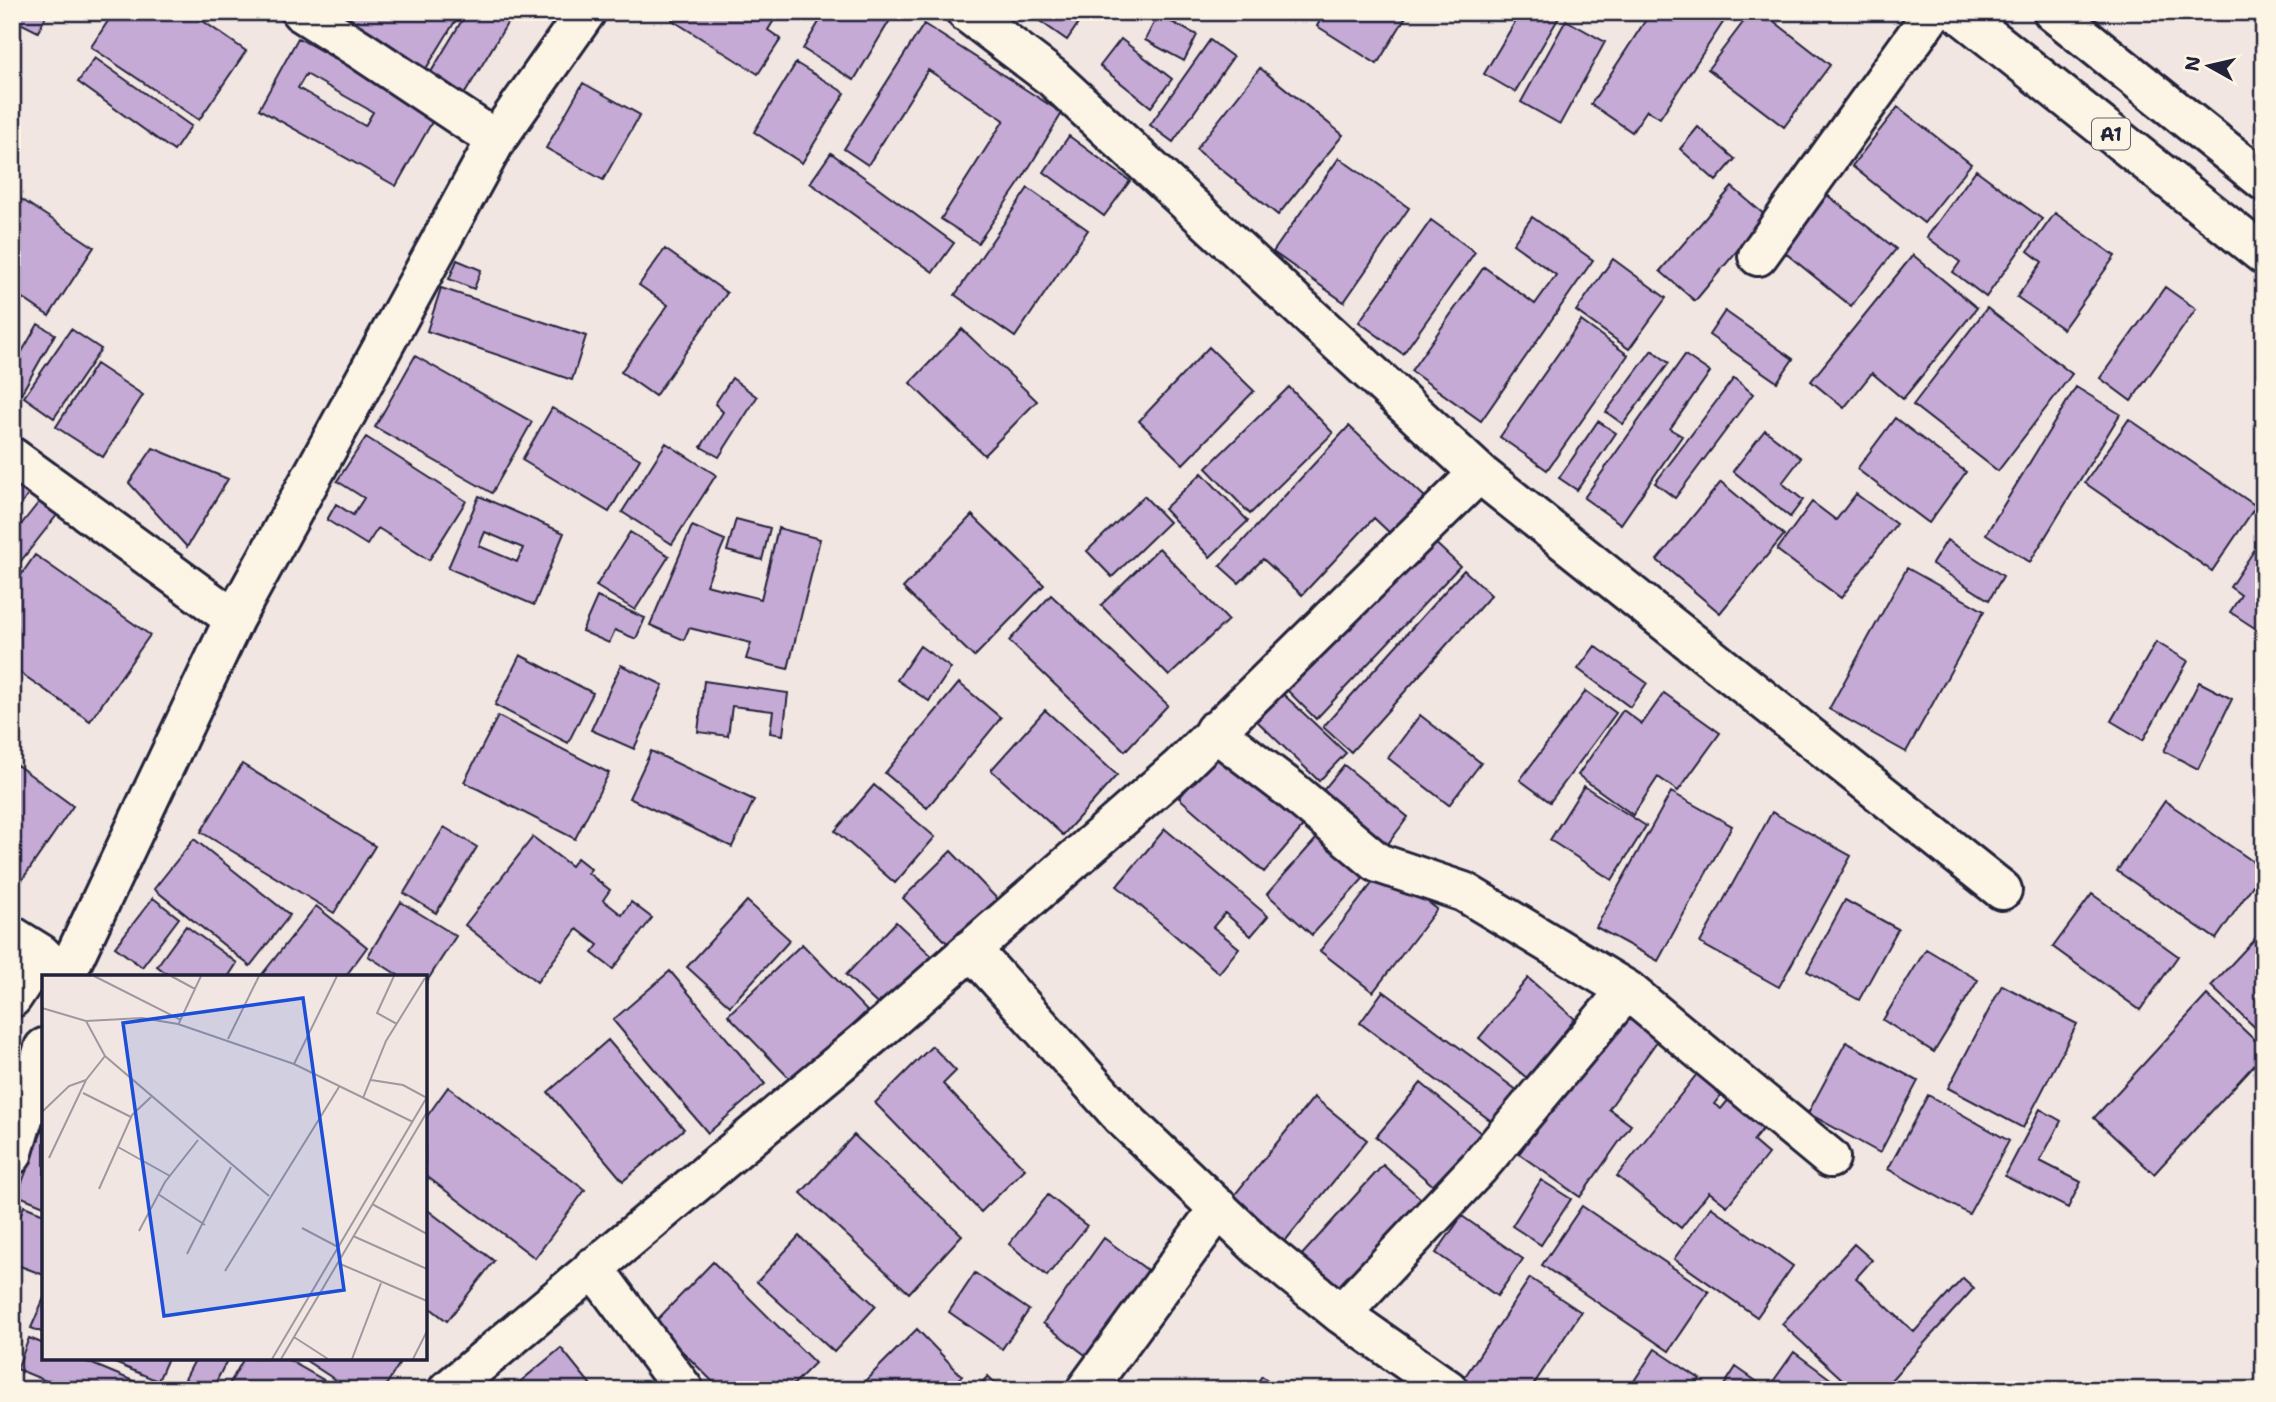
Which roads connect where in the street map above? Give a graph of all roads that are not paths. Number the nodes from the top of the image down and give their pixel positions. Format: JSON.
{"nodes":[{"id":1,"x":301,"y":12,"type":"edge"},
{"id":2,"x":586,"y":12,"type":"edge"},
{"id":3,"x":966,"y":12,"type":"edge"},
{"id":4,"x":1933,"y":12,"type":"edge"},
{"id":5,"x":1958,"y":12,"type":"edge"},
{"id":6,"x":2060,"y":14,"type":"edge"},
{"id":7,"x":496,"y":140,"type":"junction"},
{"id":8,"x":2264,"y":181,"type":"edge"},
{"id":9,"x":2264,"y":255,"type":"edge"},
{"id":10,"x":1758,"y":256,"type":"dead end"},
{"id":11,"x":12,"y":457,"type":"edge"},
{"id":12,"x":1479,"y":473,"type":"junction"},
{"id":13,"x":234,"y":619,"type":"junction"},
{"id":14,"x":1214,"y":731,"type":"junction"},
{"id":15,"x":2002,"y":890,"type":"dead end"},
{"id":16,"x":971,"y":949,"type":"junction"},
{"id":17,"x":46,"y":961,"type":"edge"},
{"id":18,"x":1627,"y":990,"type":"junction"},
{"id":19,"x":12,"y":998,"type":"edge"},
{"id":20,"x":42,"y":1055,"type":"edge"},
{"id":21,"x":12,"y":1155,"type":"edge"},
{"id":22,"x":1830,"y":1158,"type":"dead end"},
{"id":23,"x":1219,"y":1208,"type":"junction"},
{"id":24,"x":593,"y":1267,"type":"junction"},
{"id":25,"x":1340,"y":1314,"type":"junction"},
{"id":26,"x":448,"y":1390,"type":"edge"},
{"id":27,"x":684,"y":1390,"type":"edge"},
{"id":28,"x":1086,"y":1390,"type":"edge"},
{"id":29,"x":1449,"y":1390,"type":"edge"}],
"edges":[{"from":1,"to":7,"type":"main road"},
{"from":2,"to":7,"type":"main road"},
{"from":3,"to":12,"type":"main road"},
{"from":4,"to":10,"type":"main road"},
{"from":5,"to":9,"type":"main road","number":"A1"},
{"from":6,"to":8,"type":"main road"},
{"from":7,"to":13,"type":"main road"},
{"from":11,"to":13,"type":"main road"},
{"from":12,"to":14,"type":"main road"},
{"from":12,"to":15,"type":"main road"},
{"from":13,"to":17,"type":"main road"},
{"from":14,"to":16,"type":"main road"},
{"from":14,"to":18,"type":"main road"},
{"from":16,"to":23,"type":"main road"},
{"from":16,"to":24,"type":"main road"},
{"from":17,"to":19,"type":"main road"},
{"from":18,"to":22,"type":"main road"},
{"from":18,"to":25,"type":"main road"},
{"from":20,"to":21,"type":"main road"},
{"from":23,"to":25,"type":"main road"},
{"from":23,"to":28,"type":"main road"},
{"from":24,"to":26,"type":"main road"},
{"from":24,"to":27,"type":"main road"},
{"from":25,"to":29,"type":"main road"}]}
